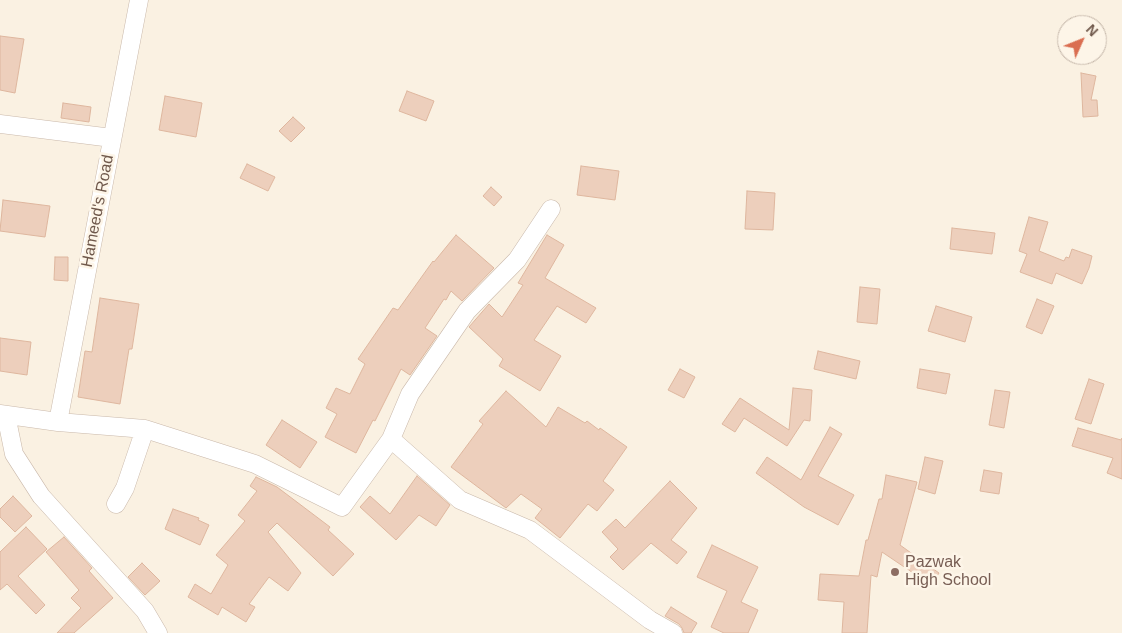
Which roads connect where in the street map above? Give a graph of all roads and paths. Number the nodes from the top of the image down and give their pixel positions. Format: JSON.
{"nodes":[{"id":1,"x":139,"y":0,"type":"edge"},
{"id":2,"x":0,"y":124,"type":"edge"},
{"id":3,"x":112,"y":138,"type":"junction"},
{"id":4,"x":551,"y":209,"type":"dead end"},
{"id":5,"x":3,"y":415,"type":"edge"},
{"id":6,"x":58,"y":422,"type":"junction"},
{"id":7,"x":145,"y":429,"type":"junction"},
{"id":8,"x":391,"y":439,"type":"junction"},
{"id":9,"x":116,"y":504,"type":"dead end"},
{"id":10,"x":158,"y":633,"type":"edge"},
{"id":11,"x":673,"y":633,"type":"edge"}],
"edges":[{"from":1,"to":3,"type":"street","name":"Hameed's Road"},
{"from":2,"to":3,"type":"street"},
{"from":3,"to":6,"type":"street","name":"Hameed's Road"},
{"from":4,"to":8,"type":"street"},
{"from":5,"to":6,"type":"street"},
{"from":5,"to":10,"type":"street"},
{"from":6,"to":7,"type":"street"},
{"from":7,"to":8,"type":"street"},
{"from":7,"to":9,"type":"street"},
{"from":8,"to":11,"type":"street"}]}
